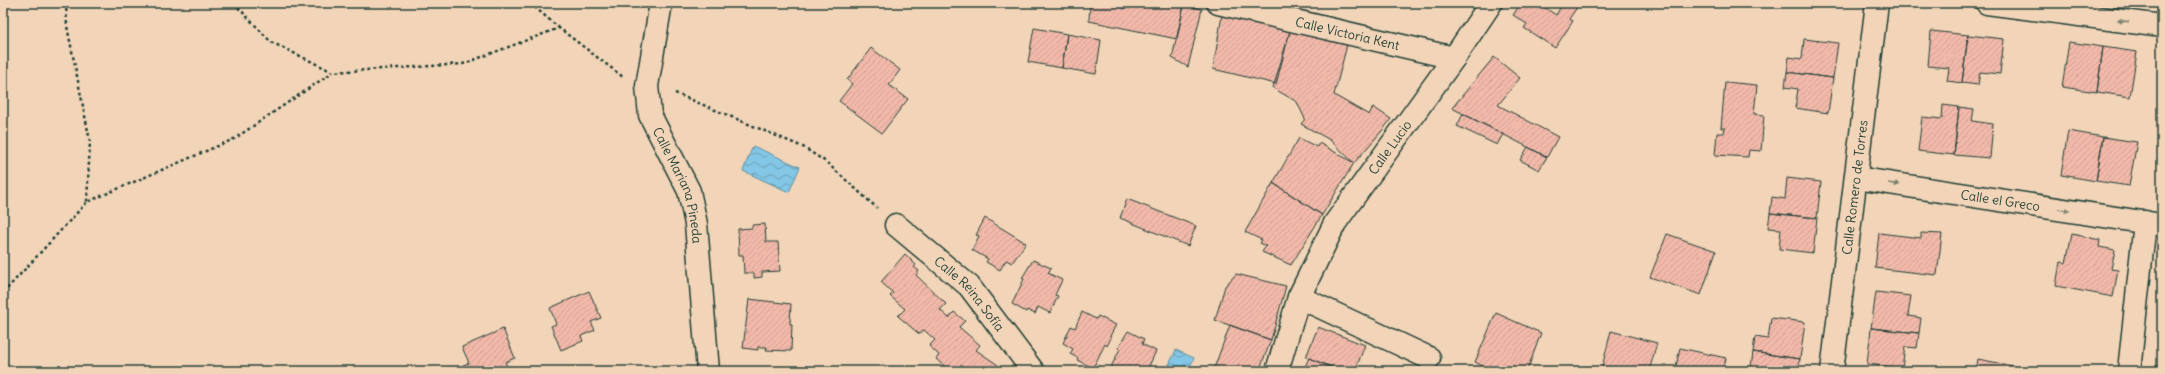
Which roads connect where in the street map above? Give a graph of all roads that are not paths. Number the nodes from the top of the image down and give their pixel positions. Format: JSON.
{"nodes":[{"id":1,"x":661,"y":3,"type":"edge"},
{"id":2,"x":1218,"y":3,"type":"edge"},
{"id":3,"x":1491,"y":3,"type":"edge"},
{"id":4,"x":1877,"y":3,"type":"edge"},
{"id":5,"x":1987,"y":3,"type":"edge"},
{"id":6,"x":1269,"y":9,"type":"edge"},
{"id":7,"x":2162,"y":26,"type":"edge"},
{"id":8,"x":1454,"y":58,"type":"junction"},
{"id":9,"x":1856,"y":178,"type":"junction"},
{"id":10,"x":2154,"y":224,"type":"edge"},
{"id":11,"x":896,"y":226,"type":"road end"},
{"id":12,"x":1299,"y":297,"type":"junction"},
{"id":13,"x":1429,"y":358,"type":"dead end"},
{"id":14,"x":708,"y":371,"type":"edge"},
{"id":15,"x":1033,"y":371,"type":"edge"},
{"id":16,"x":1277,"y":371,"type":"edge"},
{"id":17,"x":1832,"y":371,"type":"edge"},
{"id":18,"x":2129,"y":371,"type":"edge"}],
"edges":[{"from":1,"to":14,"type":"street","name":"Calle Mariana Pineda"},
{"from":2,"to":6,"type":"street","name":"Calle Victoria Kent"},
{"from":3,"to":8,"type":"street","name":"Calle Lucio"},
{"from":4,"to":9,"type":"street","name":"Calle Romero de Torres"},
{"from":7,"to":5,"type":"street","one_way":true},
{"from":6,"to":8,"type":"street","name":"Calle Victoria Kent"},
{"from":8,"to":12,"type":"street","name":"Calle Lucio"},
{"from":9,"to":10,"type":"street","name":"Calle el Greco","one_way":true},
{"from":9,"to":17,"type":"street","name":"Calle Romero de Torres"},
{"from":10,"to":18,"type":"street","name":"Calle el Greco"},
{"from":11,"to":15,"type":"street","name":"Calle Reina Sofía"},
{"from":12,"to":13,"type":"street"},
{"from":12,"to":16,"type":"street","name":"Calle Lucio"}]}
